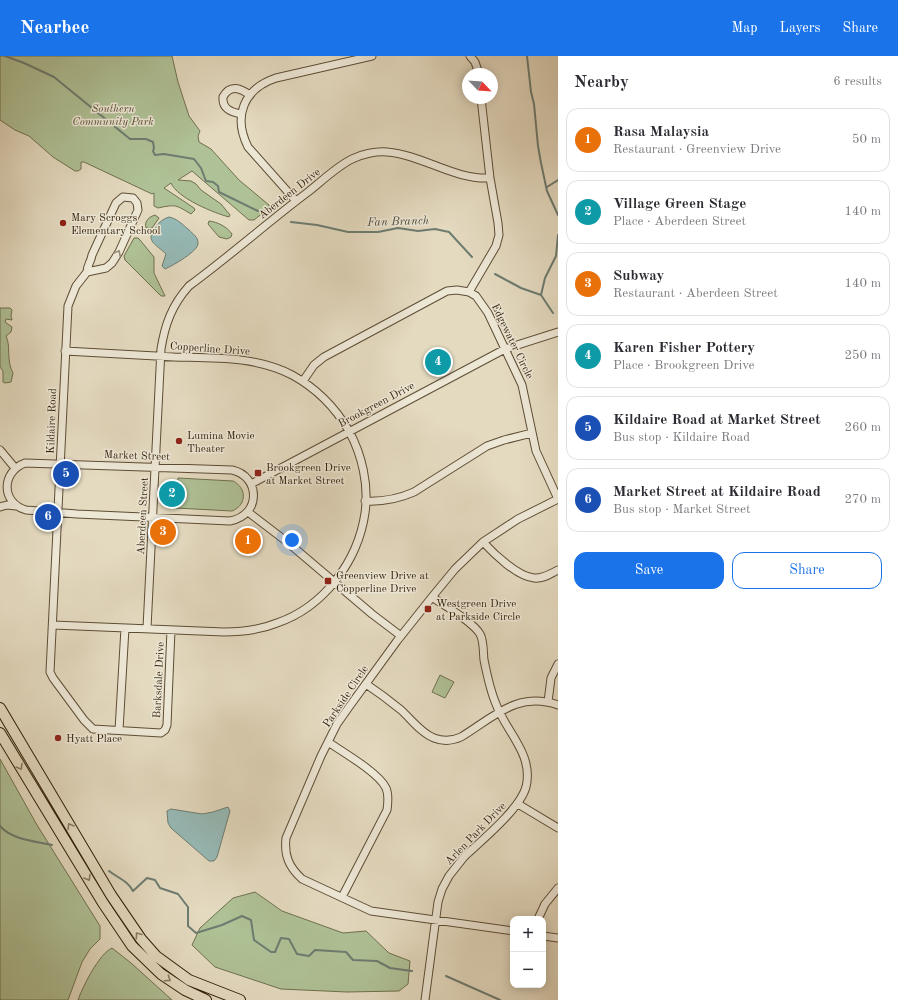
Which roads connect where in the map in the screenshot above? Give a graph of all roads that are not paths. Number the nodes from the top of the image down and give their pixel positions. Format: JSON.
{"nodes":[{"id":1,"x":372,"y":56,"type":"edge"},
{"id":2,"x":470,"y":56,"type":"edge"},
{"id":3,"x":477,"y":68,"type":"edge"},
{"id":4,"x":250,"y":95,"type":"junction"},
{"id":5,"x":483,"y":104,"type":"edge"},
{"id":6,"x":241,"y":114,"type":"junction"},
{"id":7,"x":490,"y":178,"type":"junction"},
{"id":8,"x":296,"y":201,"type":"junction"},
{"id":9,"x":87,"y":272,"type":"junction"},
{"id":10,"x":469,"y":292,"type":"junction"},
{"id":11,"x":558,"y":332,"type":"edge"},
{"id":12,"x":505,"y":349,"type":"junction"},
{"id":13,"x":65,"y":351,"type":"junction"},
{"id":14,"x":161,"y":356,"type":"junction"},
{"id":15,"x":303,"y":382,"type":"junction"},
{"id":16,"x":349,"y":432,"type":"junction"},
{"id":17,"x":532,"y":433,"type":"junction"},
{"id":18,"x":0,"y":450,"type":"edge"},
{"id":19,"x":61,"y":464,"type":"junction"},
{"id":20,"x":156,"y":467,"type":"junction"},
{"id":21,"x":15,"y":468,"type":"junction"},
{"id":22,"x":251,"y":484,"type":"junction"},
{"id":23,"x":7,"y":490,"type":"junction"},
{"id":24,"x":558,"y":499,"type":"edge"},
{"id":25,"x":366,"y":501,"type":"junction"},
{"id":26,"x":0,"y":503,"type":"edge"},
{"id":27,"x":16,"y":506,"type":"junction"},
{"id":28,"x":0,"y":507,"type":"edge"},
{"id":29,"x":248,"y":512,"type":"junction"},
{"id":30,"x":58,"y":513,"type":"junction"},
{"id":31,"x":152,"y":517,"type":"junction"},
{"id":32,"x":483,"y":542,"type":"junction"},
{"id":33,"x":558,"y":570,"type":"edge"},
{"id":34,"x":334,"y":583,"type":"junction"},
{"id":35,"x":432,"y":597,"type":"junction"},
{"id":36,"x":53,"y":625,"type":"junction"},
{"id":37,"x":125,"y":628,"type":"junction"},
{"id":38,"x":147,"y":628,"type":"junction"},
{"id":39,"x":171,"y":630,"type":"junction"},
{"id":40,"x":401,"y":636,"type":"junction"},
{"id":41,"x":558,"y":664,"type":"edge"},
{"id":42,"x":366,"y":684,"type":"junction"},
{"id":43,"x":548,"y":702,"type":"junction"},
{"id":44,"x":558,"y":705,"type":"edge"},
{"id":45,"x":0,"y":708,"type":"edge"},
{"id":46,"x":499,"y":712,"type":"junction"},
{"id":47,"x":119,"y":730,"type":"junction"},
{"id":48,"x":0,"y":733,"type":"edge"},
{"id":49,"x":328,"y":742,"type":"junction"},
{"id":50,"x":518,"y":804,"type":"junction"},
{"id":51,"x":558,"y":828,"type":"edge"},
{"id":52,"x":558,"y":888,"type":"edge"},
{"id":53,"x":342,"y":897,"type":"junction"},
{"id":54,"x":539,"y":916,"type":"edge"},
{"id":55,"x":435,"y":920,"type":"junction"},
{"id":56,"x":510,"y":931,"type":"edge"},
{"id":57,"x":546,"y":936,"type":"edge"},
{"id":58,"x":558,"y":938,"type":"edge"},
{"id":59,"x":206,"y":1000,"type":"edge"},
{"id":60,"x":240,"y":1000,"type":"edge"},
{"id":61,"x":425,"y":1000,"type":"edge"}],
"edges":[{"from":1,"to":4,"type":"street"},
{"from":2,"to":3,"type":"street"},
{"from":4,"to":6,"type":"street"},
{"from":4,"to":6,"type":"street"},
{"from":5,"to":7,"type":"street"},
{"from":6,"to":8,"type":"street"},
{"from":7,"to":8,"type":"street","name":"Aberdeen Drive"},
{"from":7,"to":10,"type":"street"},
{"from":8,"to":14,"type":"street","name":"Aberdeen Drive"},
{"from":9,"to":9,"type":"street","name":"Kildaire Road","one_way":true},
{"from":9,"to":13,"type":"street","name":"Kildaire Road"},
{"from":10,"to":12,"type":"street","name":"Edgewater Circle"},
{"from":10,"to":15,"type":"street"},
{"from":11,"to":12,"type":"street","name":"Brookgreen Drive"},
{"from":12,"to":16,"type":"street","name":"Brookgreen Drive"},
{"from":12,"to":17,"type":"street","name":"Edgewater Circle"},
{"from":13,"to":14,"type":"street","name":"Copperline Drive"},
{"from":13,"to":19,"type":"street","name":"Kildaire Road"},
{"from":14,"to":15,"type":"street","name":"Copperline Drive"},
{"from":14,"to":20,"type":"street","name":"Aberdeen Street"},
{"from":15,"to":16,"type":"street","name":"Copperline Drive"},
{"from":16,"to":22,"type":"street","name":"Brookgreen Drive"},
{"from":16,"to":25,"type":"street","name":"Copperline Drive"},
{"from":17,"to":24,"type":"street","name":"Edgewater Circle"},
{"from":17,"to":25,"type":"street"},
{"from":18,"to":21,"type":"street"},
{"from":19,"to":20,"type":"street","name":"Market Street"},
{"from":19,"to":21,"type":"street","name":"Market Street"},
{"from":19,"to":30,"type":"street","name":"Kildaire Road"},
{"from":20,"to":22,"type":"street","name":"Market Street"},
{"from":20,"to":31,"type":"street","name":"Aberdeen Street"},
{"from":21,"to":23,"type":"street"},
{"from":22,"to":29,"type":"street"},
{"from":23,"to":26,"type":"street"},
{"from":23,"to":27,"type":"street"},
{"from":24,"to":32,"type":"street","name":"Parkside Circle"},
{"from":25,"to":34,"type":"street","name":"Copperline Drive"},
{"from":27,"to":28,"type":"street"},
{"from":27,"to":30,"type":"street"},
{"from":29,"to":31,"type":"street"},
{"from":29,"to":34,"type":"street"},
{"from":30,"to":31,"type":"street"},
{"from":30,"to":36,"type":"street","name":"Kildaire Road"},
{"from":31,"to":38,"type":"street","name":"Aberdeen Street"},
{"from":32,"to":33,"type":"street"},
{"from":32,"to":35,"type":"street","name":"Parkside Circle"},
{"from":34,"to":39,"type":"street","name":"Copperline Drive"},
{"from":34,"to":40,"type":"street"},
{"from":35,"to":40,"type":"street","name":"Parkside Circle"},
{"from":35,"to":46,"type":"street","name":"Arlen Park Drive"},
{"from":36,"to":37,"type":"street","name":"Copperline Drive"},
{"from":36,"to":47,"type":"street","name":"Barksdale Drive"},
{"from":37,"to":38,"type":"street","name":"Copperline Drive"},
{"from":37,"to":47,"type":"street"},
{"from":38,"to":39,"type":"street","name":"Copperline Drive"},
{"from":39,"to":47,"type":"street","name":"Barksdale Drive"},
{"from":40,"to":42,"type":"street","name":"Parkside Circle"},
{"from":41,"to":43,"type":"street"},
{"from":42,"to":46,"type":"street"},
{"from":42,"to":49,"type":"street","name":"Parkside Circle"},
{"from":43,"to":44,"type":"street"},
{"from":43,"to":46,"type":"street"},
{"from":60,"to":45,"type":"highway","one_way":true},
{"from":46,"to":50,"type":"street","name":"Arlen Park Drive"},
{"from":48,"to":59,"type":"highway","one_way":true},
{"from":49,"to":53,"type":"street"},
{"from":49,"to":53,"type":"street","name":"Parkside Circle"},
{"from":50,"to":51,"type":"street"},
{"from":50,"to":55,"type":"street","name":"Arlen Park Drive"},
{"from":52,"to":54,"type":"street"},
{"from":53,"to":55,"type":"street","name":"Parkside Circle"},
{"from":55,"to":56,"type":"street"},
{"from":55,"to":61,"type":"street","name":"Arlen Park Drive"},
{"from":57,"to":58,"type":"street"}]}
